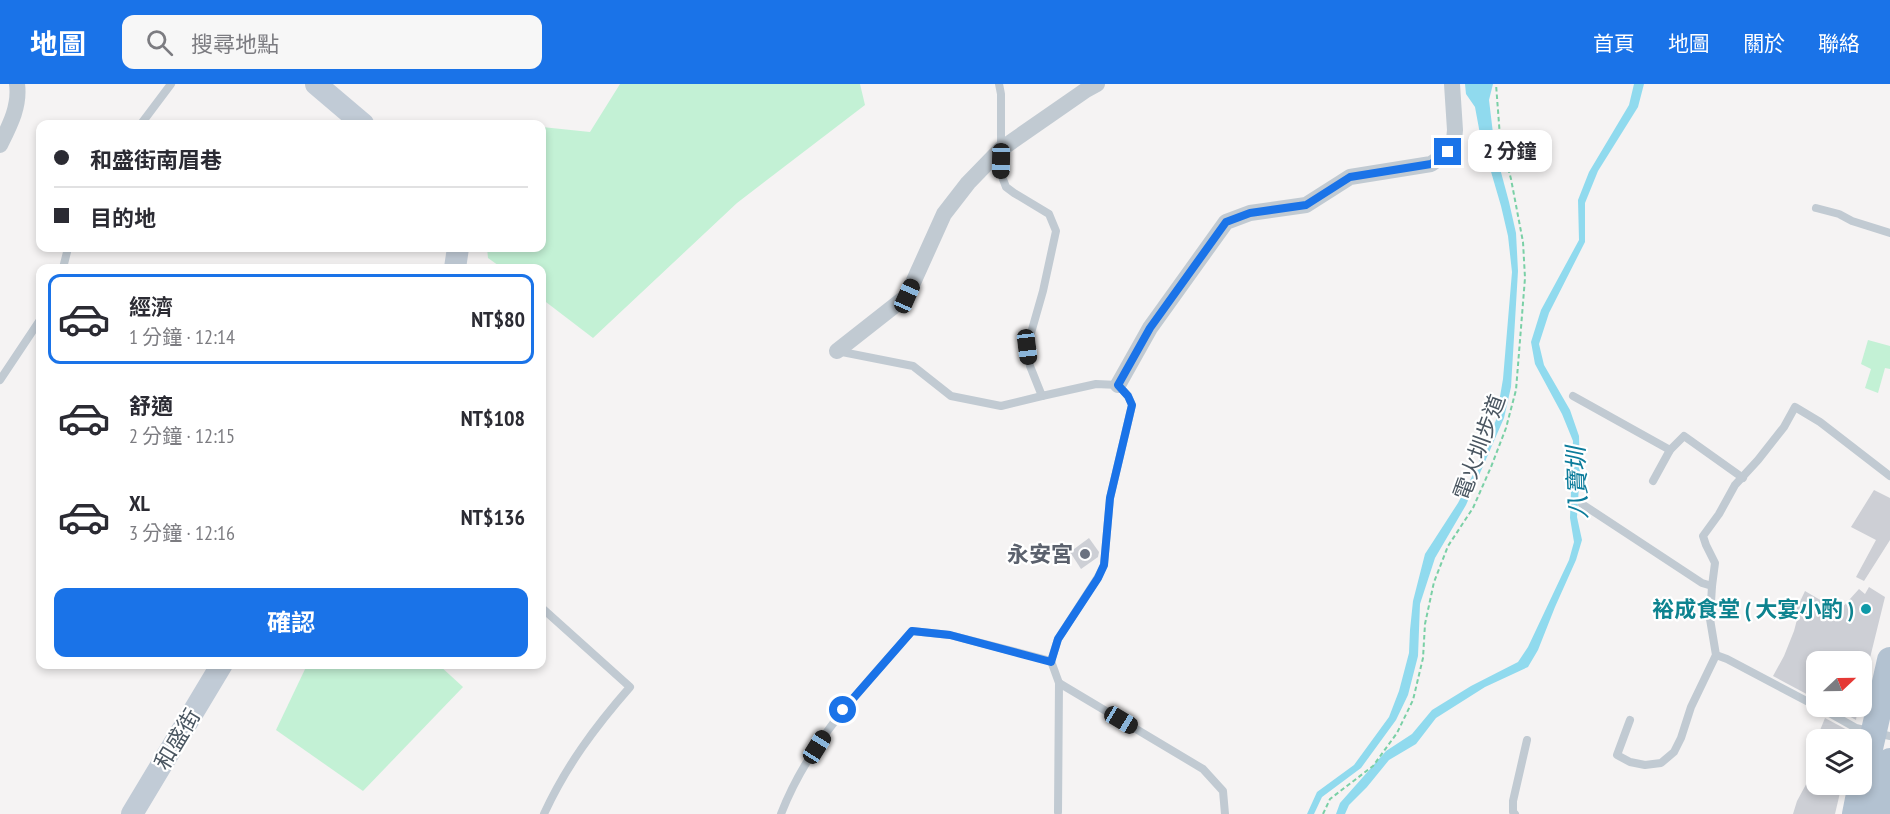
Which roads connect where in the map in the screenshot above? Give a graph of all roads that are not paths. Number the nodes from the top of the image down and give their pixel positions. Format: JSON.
{"nodes":[{"id":1,"x":17,"y":84,"type":"edge"},
{"id":2,"x":171,"y":84,"type":"edge"},
{"id":3,"x":316,"y":84,"type":"edge"},
{"id":4,"x":999,"y":84,"type":"edge"},
{"id":5,"x":1097,"y":84,"type":"edge"},
{"id":6,"x":1452,"y":84,"type":"edge"},
{"id":7,"x":144,"y":120,"type":"edge"},
{"id":8,"x":358,"y":120,"type":"edge"},
{"id":9,"x":0,"y":145,"type":"edge"},
{"id":10,"x":1001,"y":149,"type":"junction"},
{"id":11,"x":1816,"y":208,"type":"dead end"},
{"id":12,"x":1890,"y":233,"type":"edge"},
{"id":13,"x":36,"y":326,"type":"edge"},
{"id":14,"x":837,"y":351,"type":"joint"},
{"id":15,"x":0,"y":380,"type":"edge"},
{"id":16,"x":1118,"y":385,"type":"junction"},
{"id":17,"x":1042,"y":396,"type":"junction"},
{"id":18,"x":1573,"y":396,"type":"dead end"},
{"id":19,"x":1670,"y":450,"type":"junction"},
{"id":20,"x":1890,"y":476,"type":"edge"},
{"id":21,"x":1743,"y":477,"type":"junction"},
{"id":22,"x":1653,"y":481,"type":"dead end"},
{"id":23,"x":1582,"y":504,"type":"dead end"},
{"id":24,"x":1712,"y":585,"type":"junction"},
{"id":25,"x":546,"y":612,"type":"edge"},
{"id":26,"x":1716,"y":655,"type":"junction"},
{"id":27,"x":1890,"y":660,"type":"edge"},
{"id":28,"x":1051,"y":662,"type":"junction"},
{"id":29,"x":219,"y":669,"type":"edge"},
{"id":30,"x":1059,"y":683,"type":"junction"},
{"id":31,"x":1806,"y":700,"type":"edge"},
{"id":32,"x":1836,"y":717,"type":"edge"},
{"id":33,"x":1630,"y":720,"type":"dead end"},
{"id":34,"x":1882,"y":734,"type":"edge"},
{"id":35,"x":1527,"y":740,"type":"dead end"},
{"id":36,"x":1872,"y":759,"type":"edge"},
{"id":37,"x":1890,"y":761,"type":"edge"},
{"id":38,"x":1859,"y":795,"type":"edge"},
{"id":39,"x":1058,"y":812,"type":"dead end"},
{"id":40,"x":132,"y":814,"type":"edge"},
{"id":41,"x":544,"y":814,"type":"edge"},
{"id":42,"x":781,"y":814,"type":"edge"},
{"id":43,"x":1225,"y":814,"type":"edge"},
{"id":44,"x":1515,"y":814,"type":"edge"},
{"id":45,"x":1855,"y":814,"type":"edge"},
{"id":46,"x":1878,"y":814,"type":"edge"}],
"edges":[{"from":1,"to":9,"type":"street"},
{"from":2,"to":7,"type":"lane"},
{"from":3,"to":8,"type":"main road"},
{"from":4,"to":10,"type":"lane"},
{"from":5,"to":10,"type":"street"},
{"from":6,"to":16,"type":"street"},
{"from":10,"to":14,"type":"street"},
{"from":10,"to":17,"type":"lane"},
{"from":11,"to":12,"type":"lane"},
{"from":13,"to":15,"type":"lane"},
{"from":14,"to":17,"type":"lane"},
{"from":16,"to":17,"type":"lane"},
{"from":16,"to":28,"type":"lane"},
{"from":18,"to":19,"type":"lane"},
{"from":19,"to":21,"type":"lane"},
{"from":19,"to":22,"type":"lane"},
{"from":20,"to":21,"type":"lane"},
{"from":21,"to":24,"type":"lane"},
{"from":23,"to":24,"type":"lane"},
{"from":24,"to":26,"type":"lane"},
{"from":25,"to":41,"type":"lane"},
{"from":26,"to":31,"type":"lane"},
{"from":26,"to":33,"type":"lane"},
{"from":27,"to":34,"type":"main road"},
{"from":28,"to":30,"type":"lane"},
{"from":28,"to":42,"type":"lane"},
{"from":29,"to":40,"type":"main road","name":"和盛街"},
{"from":30,"to":39,"type":"lane"},
{"from":30,"to":43,"type":"lane"},
{"from":32,"to":34,"type":"lane"},
{"from":34,"to":36,"type":"main road"},
{"from":35,"to":44,"type":"lane"},
{"from":37,"to":46,"type":"main road"},
{"from":38,"to":45,"type":"main road"}]}
